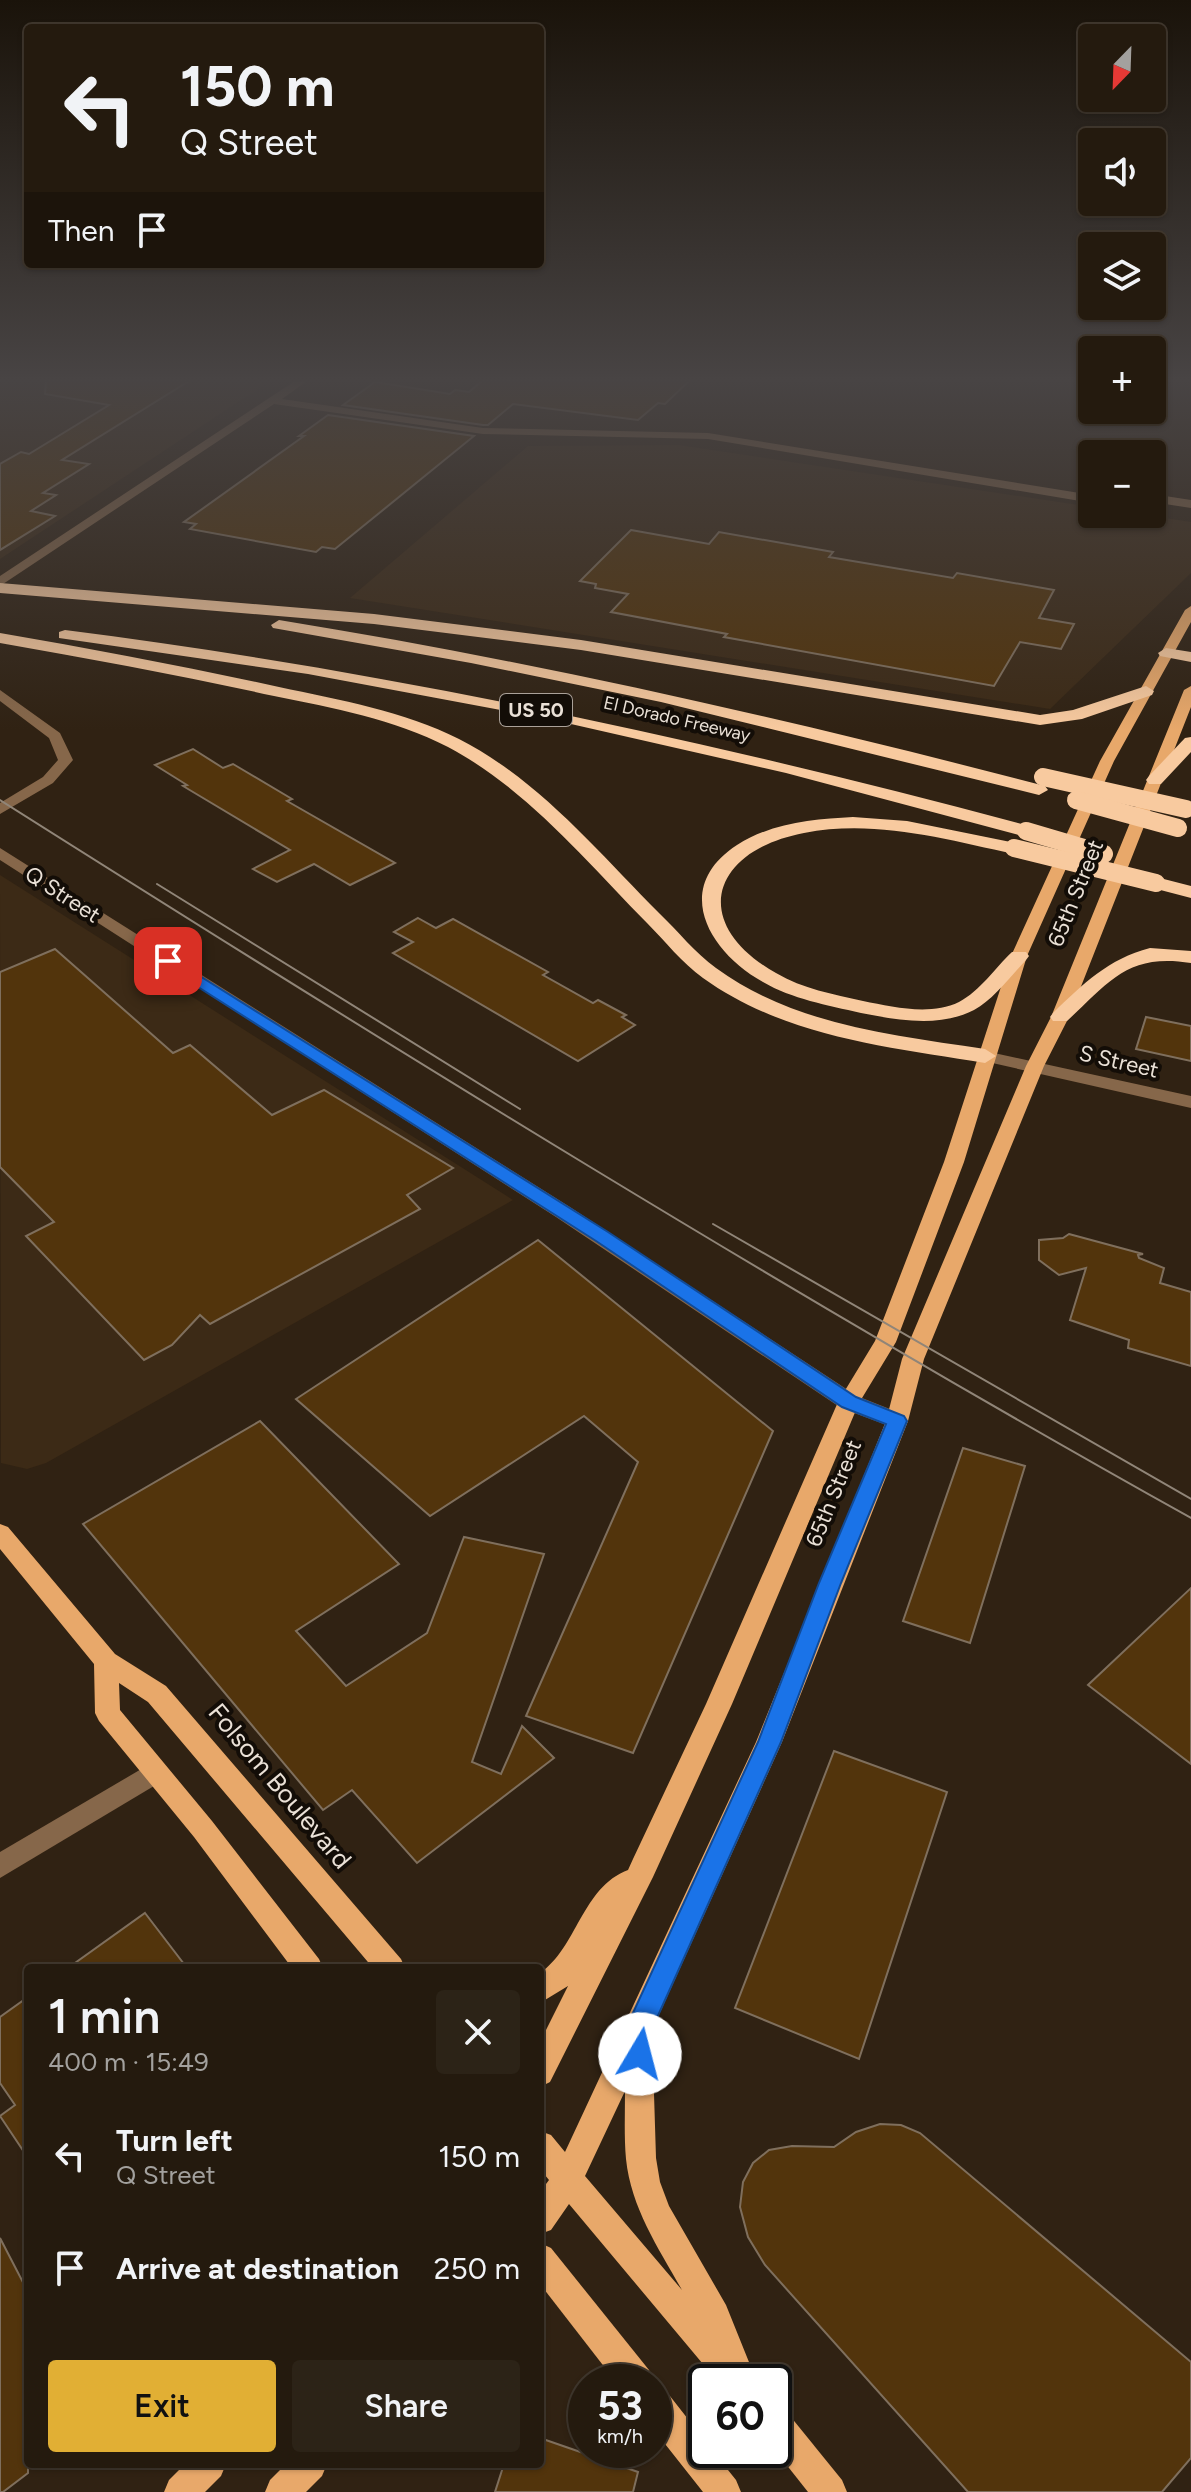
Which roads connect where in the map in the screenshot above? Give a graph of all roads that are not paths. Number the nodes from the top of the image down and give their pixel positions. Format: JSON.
{"nodes":[{"id":1,"x":132,"y":497,"type":"edge"},
{"id":2,"x":1166,"y":500,"type":"edge"},
{"id":3,"x":1191,"y":504,"type":"edge"},
{"id":4,"x":1166,"y":510,"type":"edge"},
{"id":5,"x":1191,"y":514,"type":"edge"},
{"id":6,"x":0,"y":587,"type":"edge"},
{"id":7,"x":79,"y":596,"type":"junction"},
{"id":8,"x":1191,"y":610,"type":"edge"},
{"id":9,"x":0,"y":628,"type":"edge"},
{"id":10,"x":31,"y":637,"type":"junction"},
{"id":11,"x":0,"y":638,"type":"edge"},
{"id":12,"x":1166,"y":653,"type":"junction"},
{"id":13,"x":1191,"y":657,"type":"edge"},
{"id":14,"x":1191,"y":690,"type":"edge"},
{"id":15,"x":1146,"y":691,"type":"junction"},
{"id":16,"x":0,"y":694,"type":"edge"},
{"id":17,"x":1191,"y":742,"type":"edge"},
{"id":18,"x":1155,"y":780,"type":"junction"},
{"id":19,"x":1041,"y":783,"type":"junction"},
{"id":20,"x":0,"y":809,"type":"edge"},
{"id":21,"x":1188,"y":809,"type":"edge"},
{"id":22,"x":1184,"y":830,"type":"edge"},
{"id":23,"x":1020,"y":839,"type":"junction"},
{"id":24,"x":0,"y":853,"type":"edge"},
{"id":25,"x":1159,"y":877,"type":"junction"},
{"id":26,"x":1191,"y":881,"type":"edge"},
{"id":27,"x":1191,"y":892,"type":"edge"},
{"id":28,"x":1019,"y":956,"type":"junction"},
{"id":29,"x":1191,"y":957,"type":"edge"},
{"id":30,"x":1060,"y":1017,"type":"junction"},
{"id":31,"x":985,"y":1056,"type":"junction"},
{"id":32,"x":1035,"y":1066,"type":"junction"},
{"id":33,"x":1191,"y":1102,"type":"edge"},
{"id":34,"x":849,"y":1402,"type":"junction"},
{"id":35,"x":897,"y":1421,"type":"junction"},
{"id":36,"x":0,"y":1533,"type":"edge"},
{"id":37,"x":106,"y":1661,"type":"junction"},
{"id":38,"x":155,"y":1772,"type":"junction"},
{"id":39,"x":0,"y":1866,"type":"edge"},
{"id":40,"x":643,"y":1868,"type":"junction"},
{"id":41,"x":306,"y":1964,"type":"edge"},
{"id":42,"x":389,"y":1964,"type":"edge"},
{"id":43,"x":544,"y":1986,"type":"edge"},
{"id":44,"x":639,"y":2028,"type":"junction"},
{"id":45,"x":544,"y":2064,"type":"edge"},
{"id":46,"x":544,"y":2151,"type":"edge"},
{"id":47,"x":568,"y":2178,"type":"junction"},
{"id":48,"x":544,"y":2213,"type":"edge"},
{"id":49,"x":544,"y":2264,"type":"edge"},
{"id":50,"x":623,"y":2364,"type":"edge"},
{"id":51,"x":725,"y":2364,"type":"edge"},
{"id":52,"x":733,"y":2364,"type":"edge"},
{"id":53,"x":672,"y":2426,"type":"edge"},
{"id":54,"x":792,"y":2445,"type":"edge"},
{"id":55,"x":205,"y":2468,"type":"edge"},
{"id":56,"x":306,"y":2468,"type":"edge"},
{"id":57,"x":181,"y":2492,"type":"edge"},
{"id":58,"x":282,"y":2492,"type":"edge"},
{"id":59,"x":724,"y":2492,"type":"edge"},
{"id":60,"x":830,"y":2492,"type":"edge"}],
"edges":[{"from":1,"to":6,"type":"street"},
{"from":2,"to":3,"type":"street"},
{"from":4,"to":5,"type":"street"},
{"from":6,"to":7,"type":"highway","name":"El Dorado Freeway","number":"US 50"},
{"from":7,"to":15,"type":"highway"},
{"from":7,"to":19,"type":"highway","name":"El Dorado Freeway","number":"US 50"},
{"from":8,"to":12,"type":"main road","name":"65th Street"},
{"from":9,"to":10,"type":"highway","name":"El Dorado Freeway","number":"US 50"},
{"from":10,"to":11,"type":"highway"},
{"from":10,"to":23,"type":"highway","name":"El Dorado Freeway","number":"US 50"},
{"from":10,"to":31,"type":"highway"},
{"from":12,"to":13,"type":"highway"},
{"from":12,"to":15,"type":"main road","name":"65th Street"},
{"from":14,"to":18,"type":"main road","name":"65th Street"},
{"from":15,"to":28,"type":"main road","name":"65th Street"},
{"from":16,"to":20,"type":"street"},
{"from":17,"to":18,"type":"highway"},
{"from":18,"to":30,"type":"main road","name":"65th Street"},
{"from":19,"to":21,"type":"highway","bridge":true},
{"from":19,"to":22,"type":"highway","bridge":true},
{"from":23,"to":25,"type":"highway","bridge":true},
{"from":23,"to":28,"type":"highway"},
{"from":24,"to":34,"type":"street","name":"Q Street"},
{"from":25,"to":26,"type":"highway"},
{"from":25,"to":27,"type":"highway"},
{"from":28,"to":31,"type":"main road","name":"65th Street"},
{"from":29,"to":30,"type":"highway"},
{"from":30,"to":32,"type":"main road","name":"65th Street"},
{"from":31,"to":32,"type":"street","name":"S Street"},
{"from":31,"to":34,"type":"main road","name":"65th Street"},
{"from":32,"to":33,"type":"street","name":"S Street"},
{"from":32,"to":35,"type":"main road","name":"65th Street"},
{"from":34,"to":35,"type":"street","name":"Q Street"},
{"from":34,"to":40,"type":"main road","name":"65th Street"},
{"from":35,"to":44,"type":"main road","name":"65th Street"},
{"from":36,"to":37,"type":"main road","name":"Folsom Boulevard"},
{"from":37,"to":38,"type":"main road"},
{"from":37,"to":42,"type":"main road","name":"Folsom Boulevard"},
{"from":38,"to":39,"type":"street"},
{"from":38,"to":41,"type":"main road"},
{"from":40,"to":43,"type":"main road"},
{"from":40,"to":45,"type":"main road","name":"65th Street"},
{"from":44,"to":47,"type":"main road","name":"65th Street"},
{"from":44,"to":52,"type":"main road"},
{"from":46,"to":47,"type":"main road"},
{"from":47,"to":48,"type":"main road","name":"65th Street"},
{"from":47,"to":51,"type":"main road"},
{"from":49,"to":50,"type":"main road"},
{"from":53,"to":59,"type":"main road"},
{"from":54,"to":60,"type":"main road"},
{"from":55,"to":57,"type":"main road"},
{"from":56,"to":58,"type":"main road"}]}
